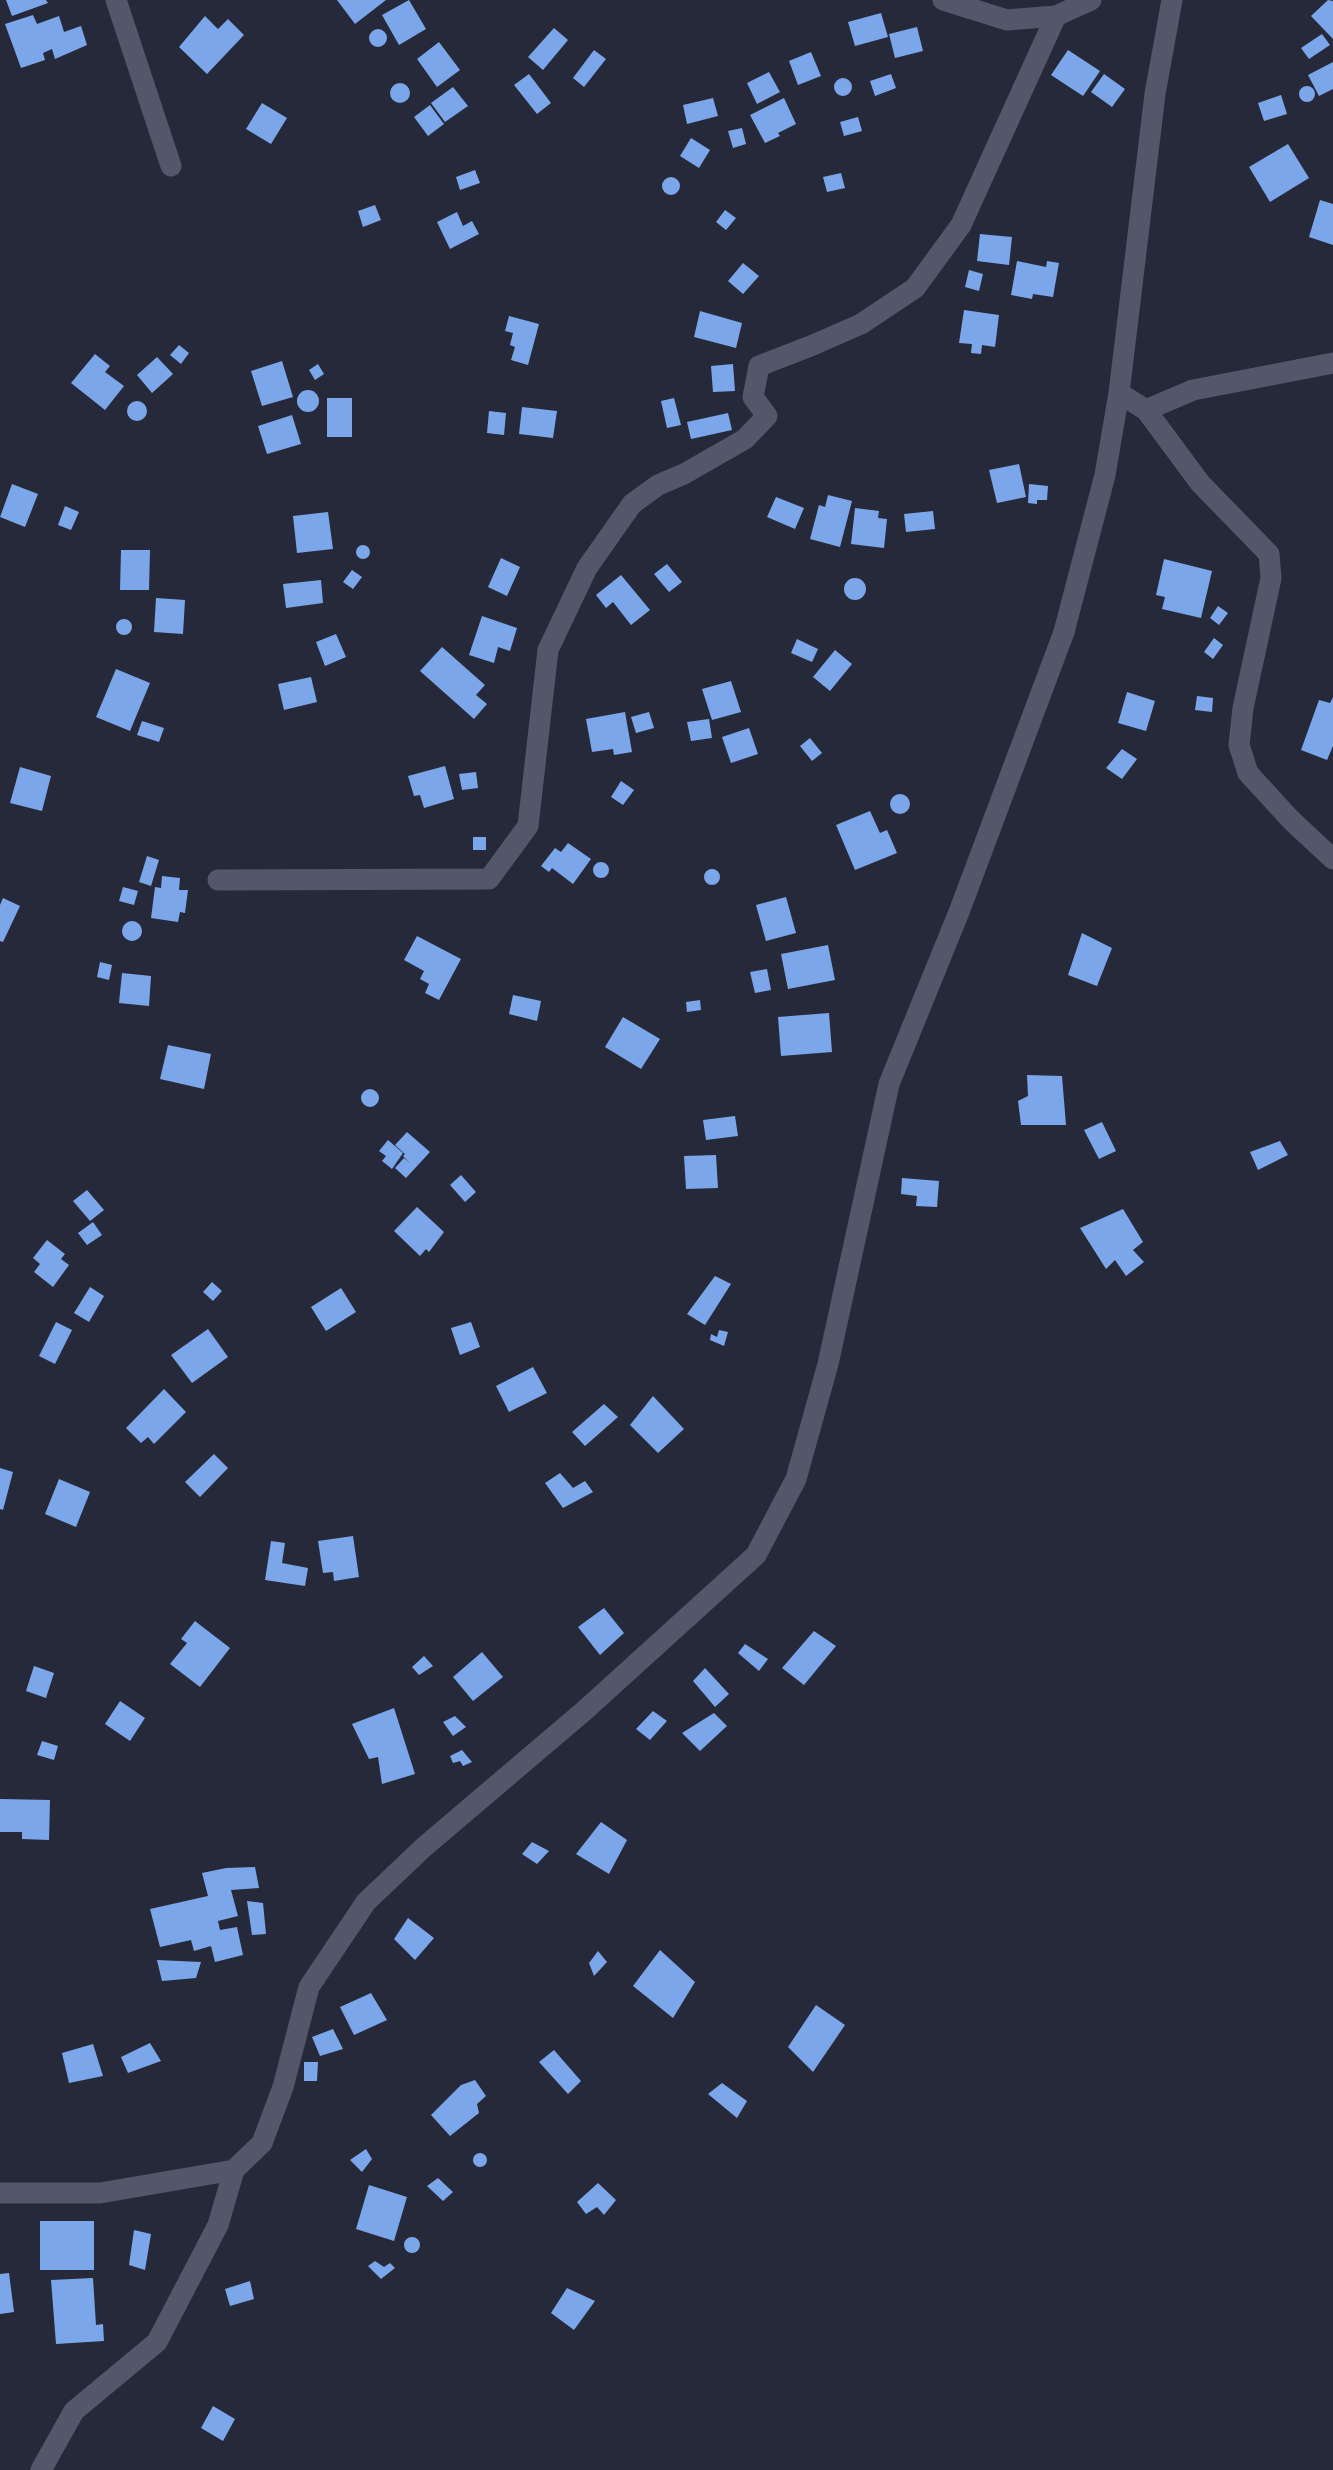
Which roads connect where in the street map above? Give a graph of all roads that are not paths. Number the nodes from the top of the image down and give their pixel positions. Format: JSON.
{"nodes":[{"id":1,"x":116,"y":0,"type":"edge"},
{"id":2,"x":943,"y":0,"type":"edge"},
{"id":3,"x":1091,"y":0,"type":"edge"},
{"id":4,"x":1172,"y":0,"type":"edge"},
{"id":5,"x":1056,"y":16,"type":"junction"},
{"id":6,"x":171,"y":166,"type":"dead end"},
{"id":7,"x":1333,"y":363,"type":"edge"},
{"id":8,"x":1119,"y":393,"type":"junction"},
{"id":9,"x":1146,"y":410,"type":"junction"},
{"id":10,"x":1333,"y":859,"type":"edge"},
{"id":11,"x":218,"y":880,"type":"dead end"},
{"id":12,"x":234,"y":2170,"type":"junction"},
{"id":13,"x":0,"y":2193,"type":"edge"},
{"id":14,"x":41,"y":2470,"type":"edge"}],
"edges":[{"from":1,"to":6,"type":"street"},
{"from":2,"to":5,"type":"street"},
{"from":3,"to":5,"type":"street"},
{"from":4,"to":8,"type":"street"},
{"from":5,"to":11,"type":"street"},
{"from":7,"to":9,"type":"street"},
{"from":8,"to":9,"type":"street"},
{"from":8,"to":12,"type":"street"},
{"from":9,"to":10,"type":"street"},
{"from":12,"to":13,"type":"street"},
{"from":12,"to":14,"type":"street"}]}
